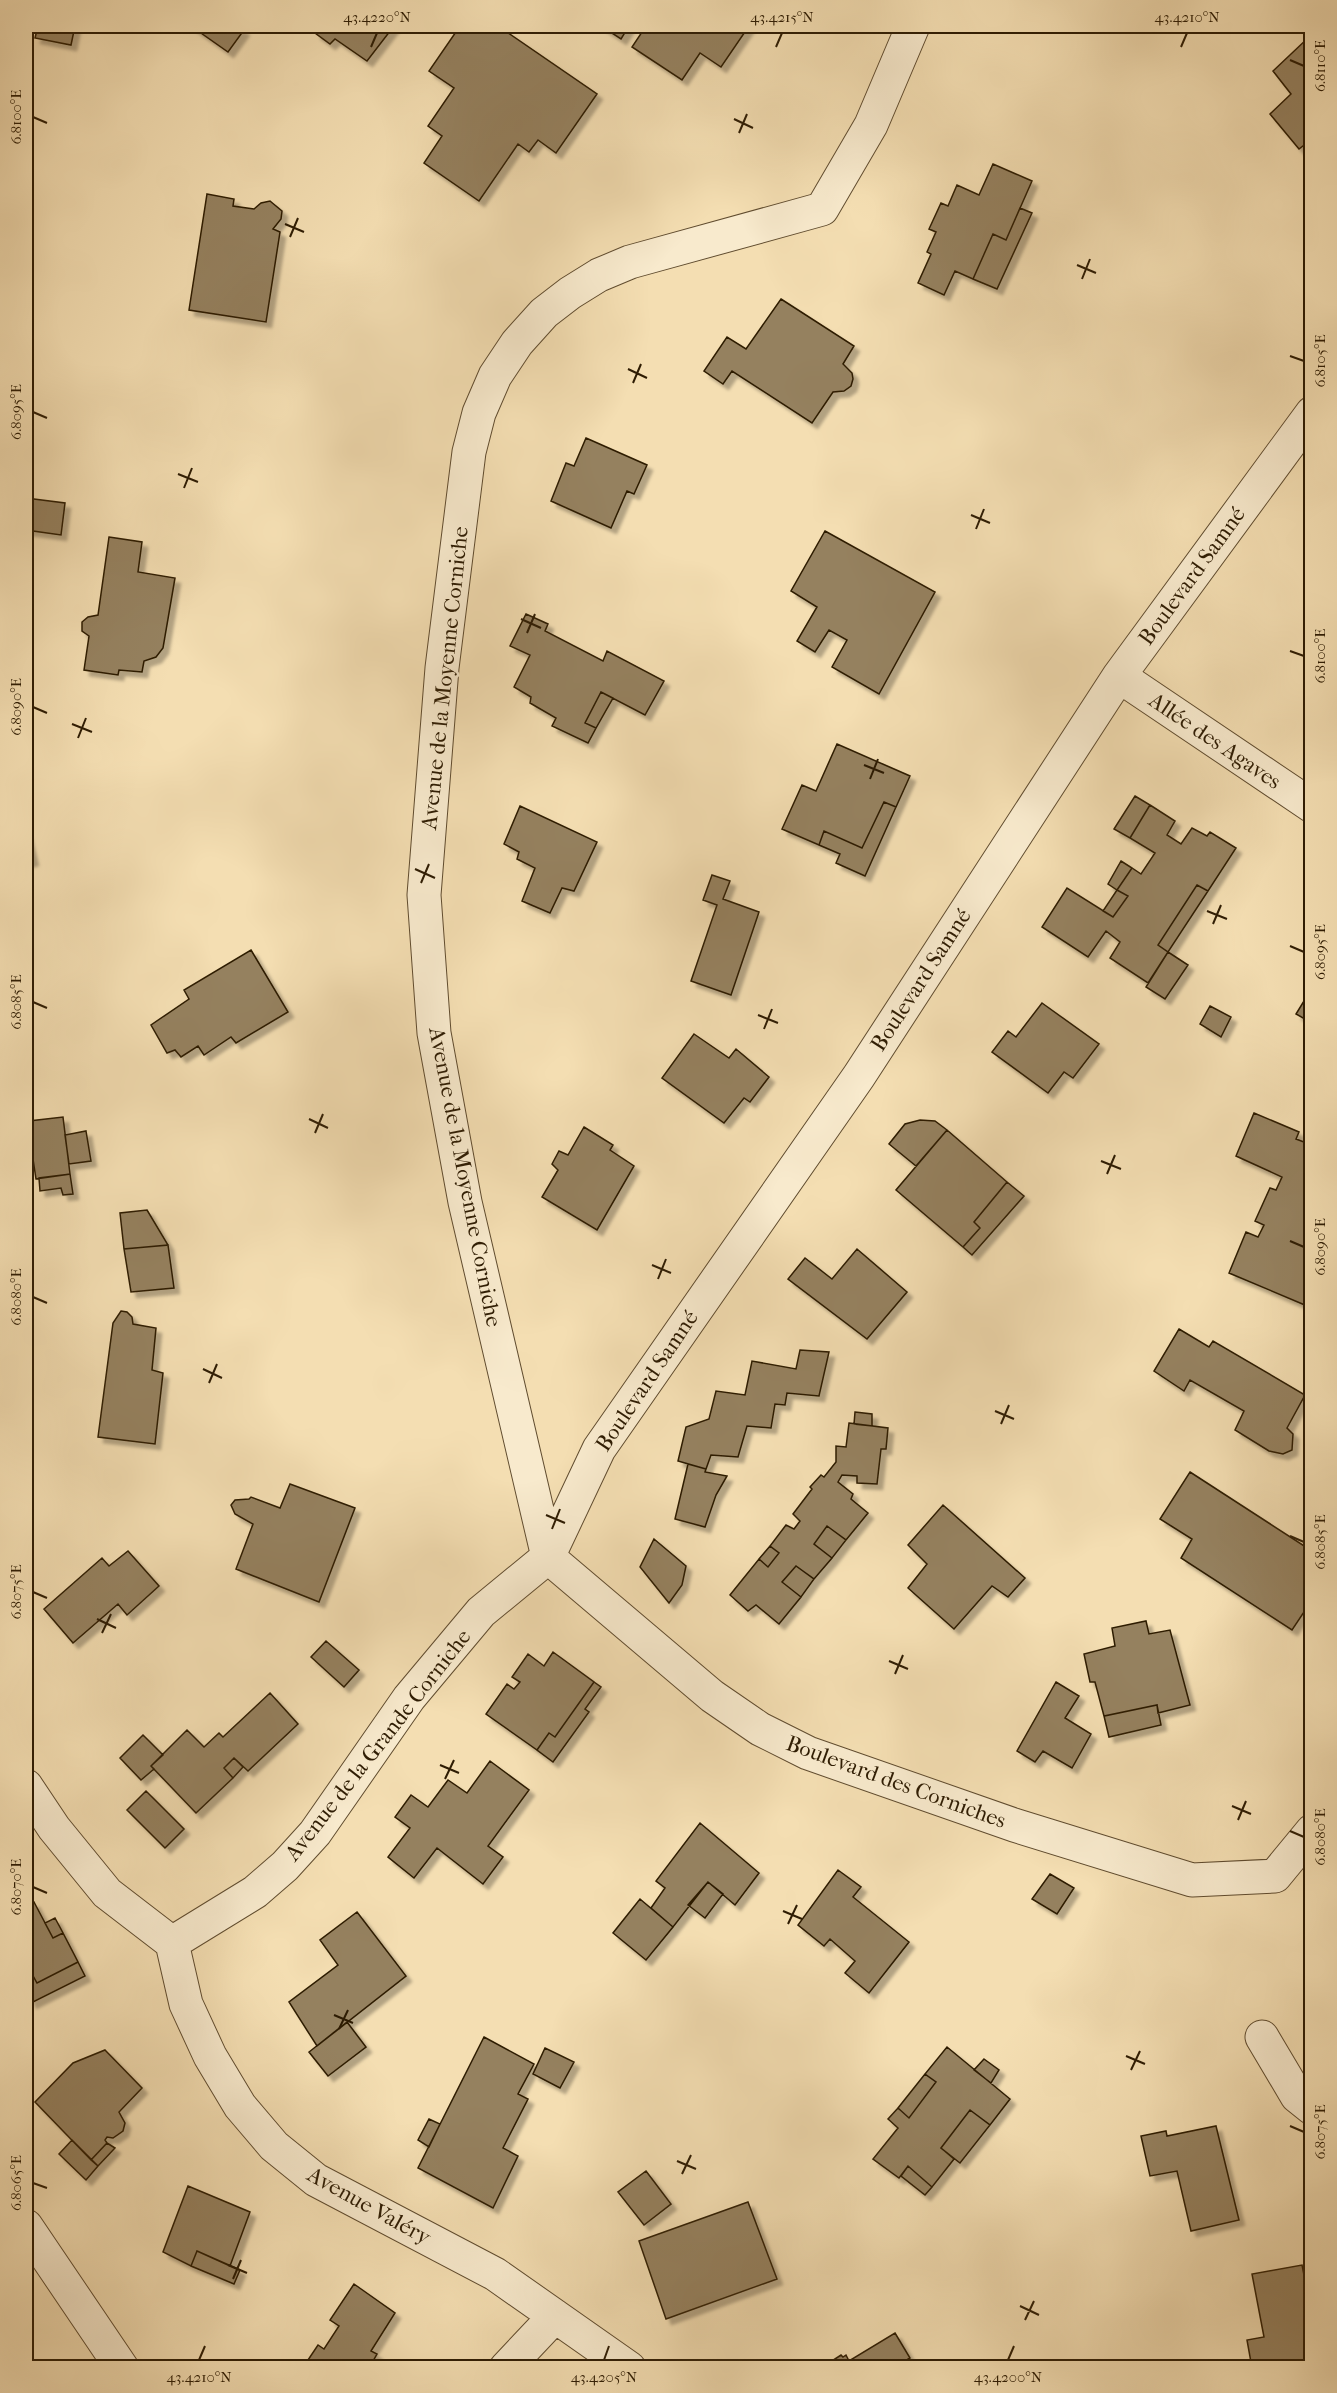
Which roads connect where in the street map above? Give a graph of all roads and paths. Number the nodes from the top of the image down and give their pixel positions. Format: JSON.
{"nodes":[{"id":1,"x":913,"y":26,"type":"edge"},
{"id":2,"x":1311,"y":413,"type":"edge"},
{"id":3,"x":1119,"y":676,"type":"junction"},
{"id":4,"x":1311,"y":806,"type":"edge"},
{"id":5,"x":548,"y":1557,"type":"junction"},
{"id":6,"x":26,"y":1786,"type":"edge"},
{"id":7,"x":1311,"y":1831,"type":"edge"},
{"id":8,"x":172,"y":1943,"type":"junction"},
{"id":9,"x":1262,"y":2037,"type":"dead end"},
{"id":10,"x":1311,"y":2108,"type":"edge"},
{"id":11,"x":26,"y":2226,"type":"edge"},
{"id":12,"x":555,"y":2316,"type":"junction"},
{"id":13,"x":122,"y":2367,"type":"edge"},
{"id":14,"x":506,"y":2367,"type":"edge"},
{"id":15,"x":629,"y":2367,"type":"edge"}],
"edges":[{"from":1,"to":5,"type":"street","name":"Avenue de la Moyenne Corniche"},
{"from":2,"to":3,"type":"street","name":"Boulevard Samné"},
{"from":3,"to":4,"type":"street","name":"Allée des Agaves"},
{"from":3,"to":5,"type":"street","name":"Boulevard Samné"},
{"from":5,"to":7,"type":"street","name":"Boulevard des Corniches"},
{"from":5,"to":8,"type":"street","name":"Avenue de la Grande Corniche"},
{"from":6,"to":8,"type":"street"},
{"from":8,"to":12,"type":"street","name":"Avenue Valéry"},
{"from":9,"to":10,"type":"street"},
{"from":11,"to":13,"type":"street"},
{"from":12,"to":14,"type":"street"},
{"from":12,"to":15,"type":"street","name":"Avenue Valéry"}]}
